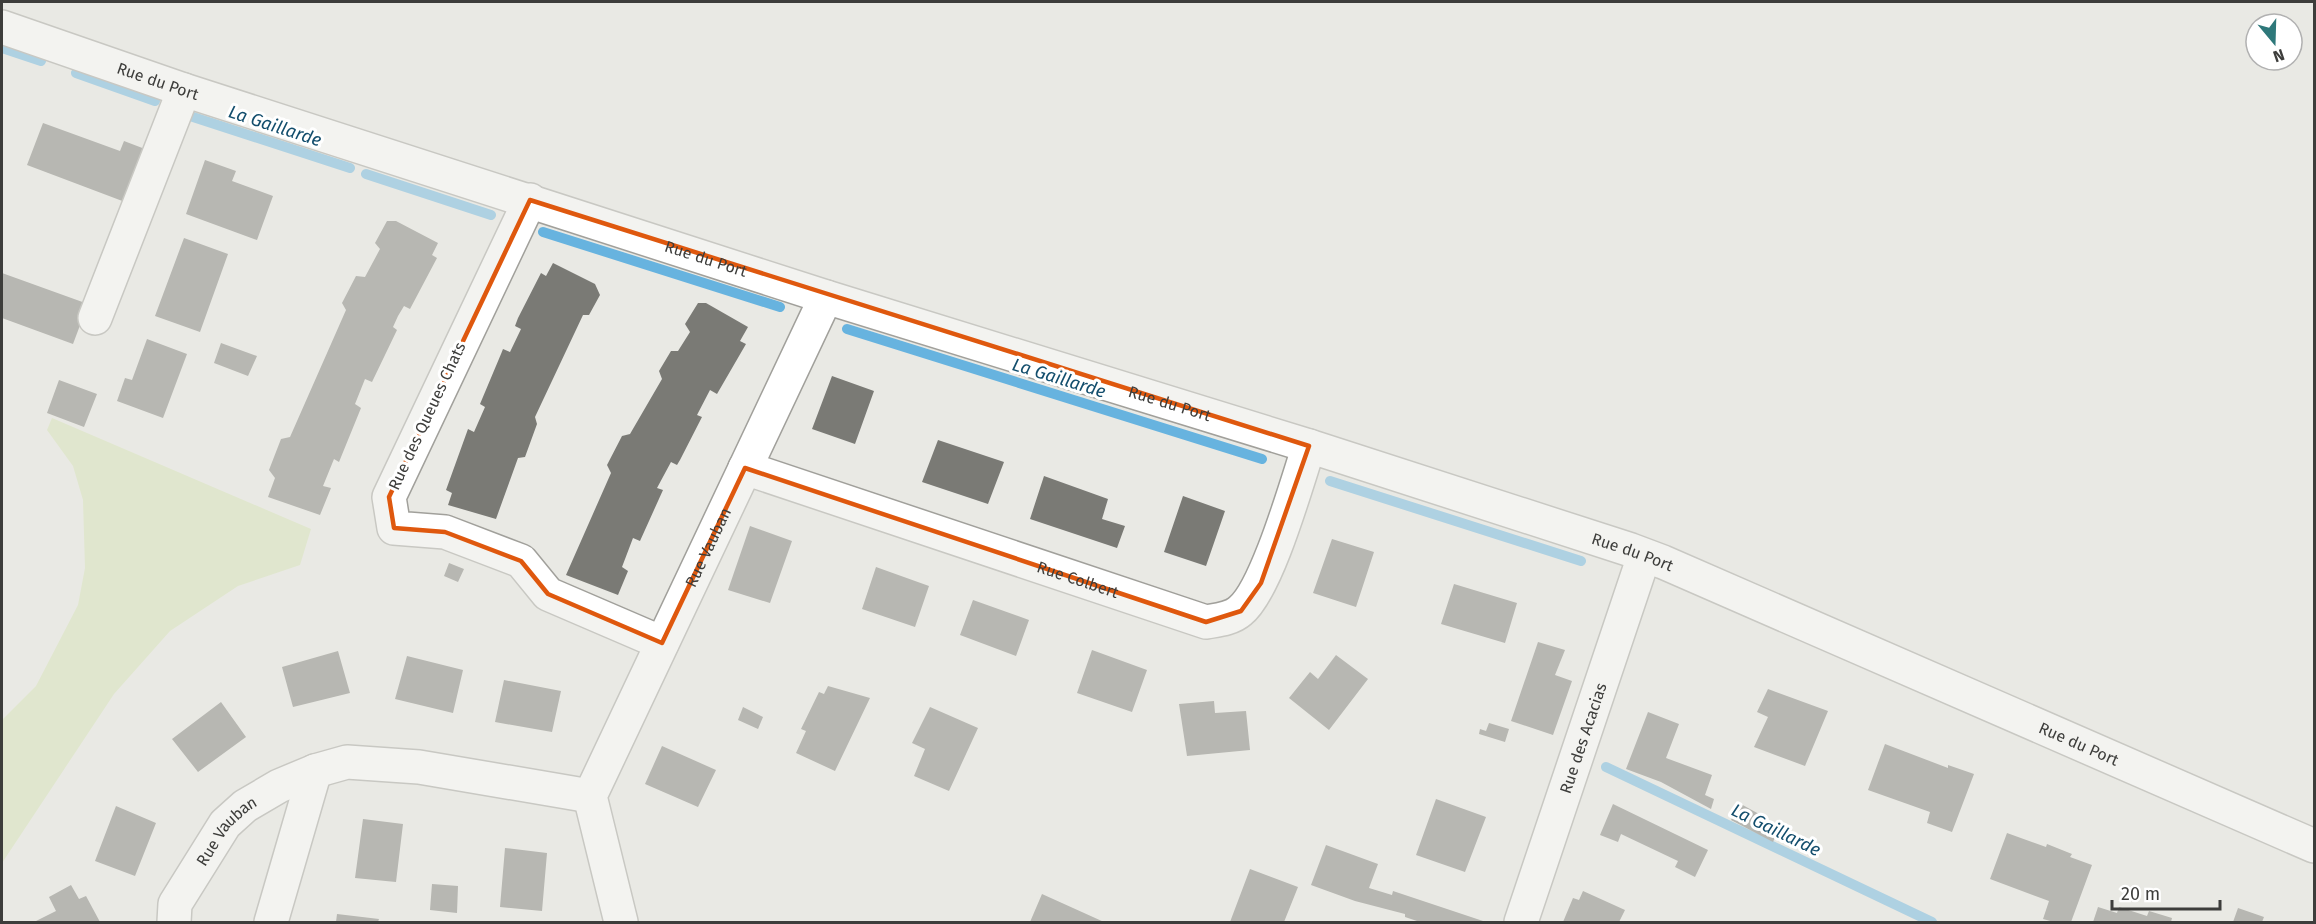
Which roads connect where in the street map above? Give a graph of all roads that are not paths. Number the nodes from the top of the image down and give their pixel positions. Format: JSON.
{"nodes":[{"id":1,"x":2,"y":27,"type":"edge"},
{"id":2,"x":184,"y":90,"type":"junction"},
{"id":3,"x":530,"y":200,"type":"junction"},
{"id":4,"x":826,"y":297,"type":"junction"},
{"id":5,"x":95,"y":318,"type":"dead end"},
{"id":6,"x":1309,"y":446,"type":"junction"},
{"id":7,"x":745,"y":468,"type":"junction"},
{"id":8,"x":1644,"y":556,"type":"junction"},
{"id":9,"x":662,"y":643,"type":"junction"},
{"id":10,"x":315,"y":771,"type":"junction"},
{"id":11,"x":590,"y":796,"type":"junction"},
{"id":12,"x":2314,"y":846,"type":"edge"},
{"id":13,"x":174,"y":922,"type":"edge"},
{"id":14,"x":271,"y":922,"type":"edge"},
{"id":15,"x":621,"y":922,"type":"edge"},
{"id":16,"x":1521,"y":922,"type":"edge"}],
"edges":[{"from":1,"to":2,"type":"street","name":"Rue du Port"},
{"from":2,"to":3,"type":"street","name":"Rue du Port"},
{"from":2,"to":5,"type":"street"},
{"from":3,"to":4,"type":"street","name":"Rue du Port"},
{"from":3,"to":9,"type":"street","name":"Rue des Queues Chats"},
{"from":4,"to":6,"type":"street","name":"Rue du Port"},
{"from":4,"to":7,"type":"street","name":"Rue Vauban"},
{"from":6,"to":7,"type":"street","name":"Rue Colbert"},
{"from":6,"to":8,"type":"street","name":"Rue du Port"},
{"from":7,"to":9,"type":"street","name":"Rue Vauban"},
{"from":8,"to":12,"type":"street","name":"Rue du Port"},
{"from":8,"to":16,"type":"street","name":"Rue des Acacias"},
{"from":9,"to":11,"type":"street","name":"Rue Vauban"},
{"from":10,"to":11,"type":"street","name":"Rue Vauban"},
{"from":10,"to":13,"type":"street","name":"Rue Vauban"},
{"from":10,"to":14,"type":"street"},
{"from":11,"to":15,"type":"street"}]}
